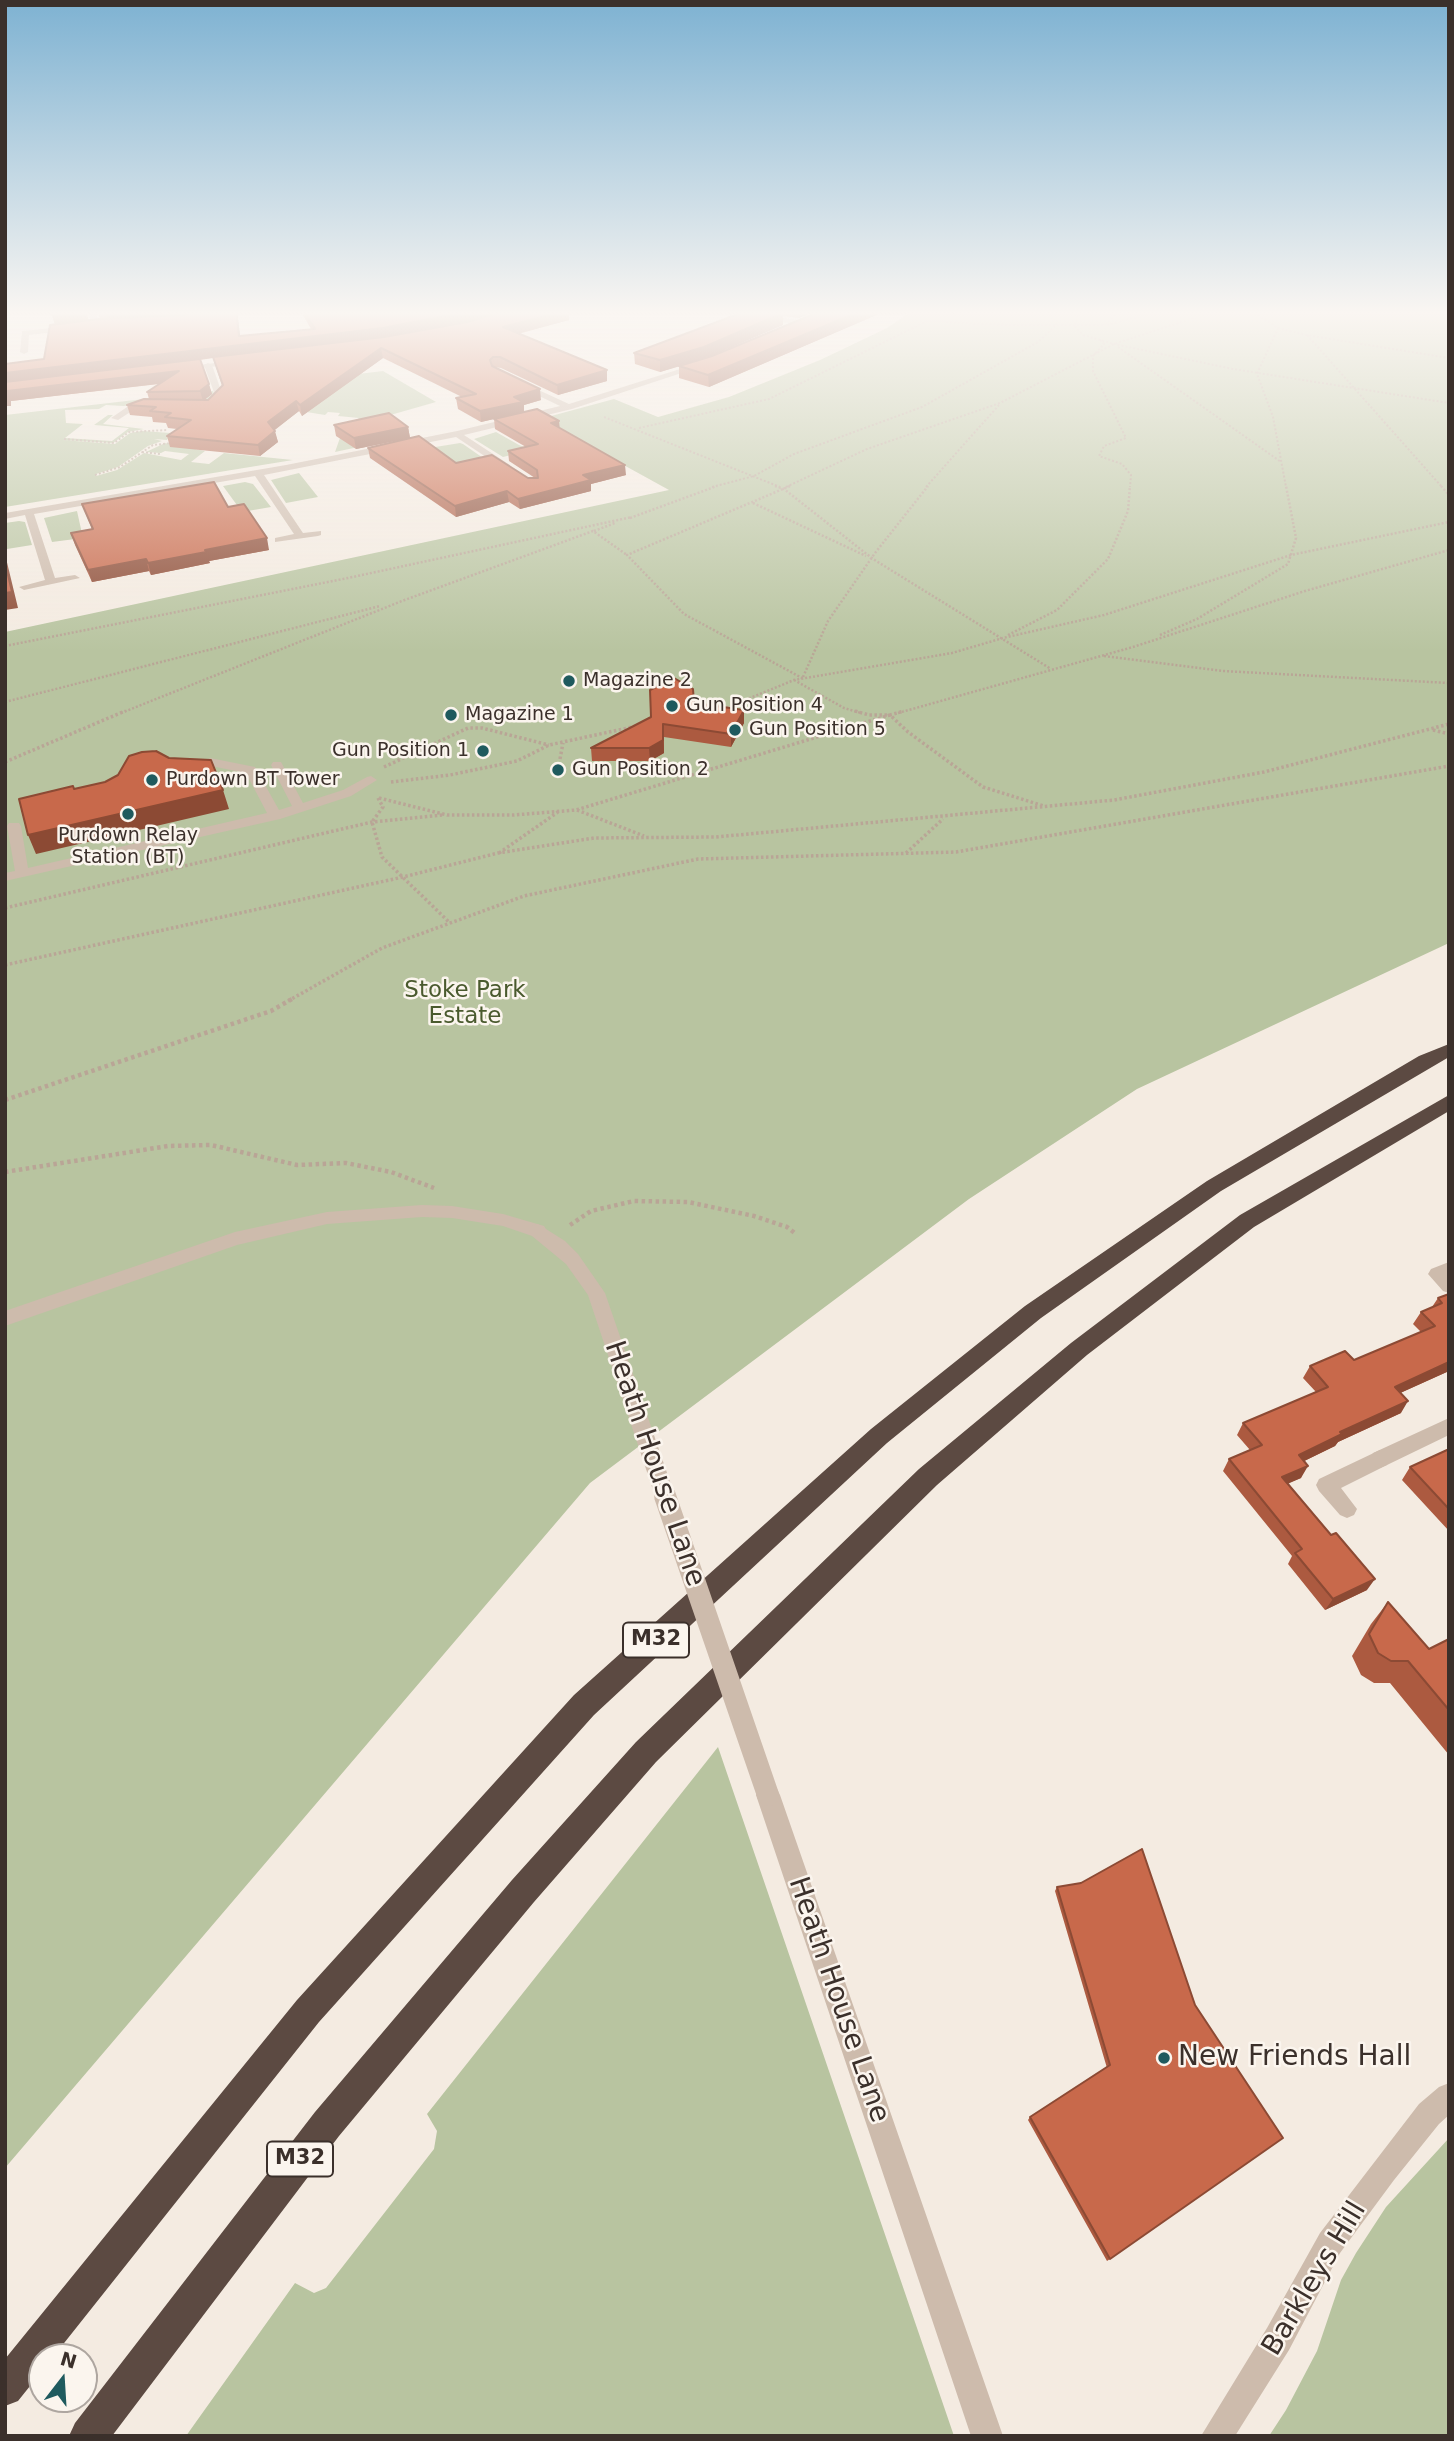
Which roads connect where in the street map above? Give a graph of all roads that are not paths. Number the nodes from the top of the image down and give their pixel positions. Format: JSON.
{"nodes":[{"id":1,"x":501,"y":424,"type":"edge"},
{"id":2,"x":457,"y":435,"type":"junction"},
{"id":3,"x":512,"y":471,"type":"edge"},
{"id":4,"x":258,"y":473,"type":"junction"},
{"id":5,"x":29,"y":512,"type":"junction"},
{"id":6,"x":5,"y":516,"type":"edge"},
{"id":7,"x":318,"y":533,"type":"dead end"},
{"id":8,"x":300,"y":536,"type":"junction"},
{"id":9,"x":278,"y":540,"type":"dead end"},
{"id":10,"x":75,"y":578,"type":"dead end"},
{"id":11,"x":51,"y":582,"type":"junction"},
{"id":12,"x":24,"y":587,"type":"dead end"},
{"id":13,"x":209,"y":762,"type":"edge"},
{"id":14,"x":277,"y":765,"type":"dead end"},
{"id":15,"x":371,"y":780,"type":"road end"},
{"id":16,"x":300,"y":808,"type":"junction"},
{"id":17,"x":275,"y":816,"type":"junction"},
{"id":18,"x":14,"y":826,"type":"dead end"},
{"id":19,"x":22,"y":873,"type":"junction"},
{"id":20,"x":5,"y":877,"type":"edge"},
{"id":21,"x":1449,"y":1050,"type":"edge"},
{"id":22,"x":1449,"y":1102,"type":"edge"},
{"id":23,"x":1449,"y":1269,"type":"edge"},
{"id":24,"x":1449,"y":1286,"type":"edge"},
{"id":25,"x":5,"y":1318,"type":"edge"},
{"id":26,"x":1449,"y":1426,"type":"edge"},
{"id":27,"x":1347,"y":1509,"type":"dead end"},
{"id":28,"x":1449,"y":2096,"type":"edge"},
{"id":29,"x":5,"y":2388,"type":"edge"},
{"id":30,"x":88,"y":2436,"type":"edge"},
{"id":31,"x":987,"y":2436,"type":"edge"},
{"id":32,"x":1217,"y":2436,"type":"edge"}],
"edges":[{"from":1,"to":2,"type":"street"},
{"from":2,"to":3,"type":"street"},
{"from":2,"to":4,"type":"street"},
{"from":4,"to":5,"type":"street"},
{"from":4,"to":8,"type":"street"},
{"from":5,"to":6,"type":"street"},
{"from":5,"to":11,"type":"street"},
{"from":7,"to":8,"type":"street"},
{"from":8,"to":9,"type":"street"},
{"from":10,"to":11,"type":"street"},
{"from":11,"to":12,"type":"street"},
{"from":13,"to":17,"type":"street"},
{"from":14,"to":16,"type":"street"},
{"from":15,"to":16,"type":"street"},
{"from":16,"to":17,"type":"street"},
{"from":17,"to":19,"type":"street"},
{"from":18,"to":19,"type":"street"},
{"from":19,"to":20,"type":"street"},
{"from":21,"to":29,"type":"highway","number":"M32"},
{"from":22,"to":30,"type":"highway","number":"M32"},
{"from":23,"to":24,"type":"street"},
{"from":25,"to":31,"type":"street","name":"Heath House Lane","bridge":true},
{"from":26,"to":27,"type":"street"},
{"from":28,"to":32,"type":"street","name":"Barkleys Hill"}]}
